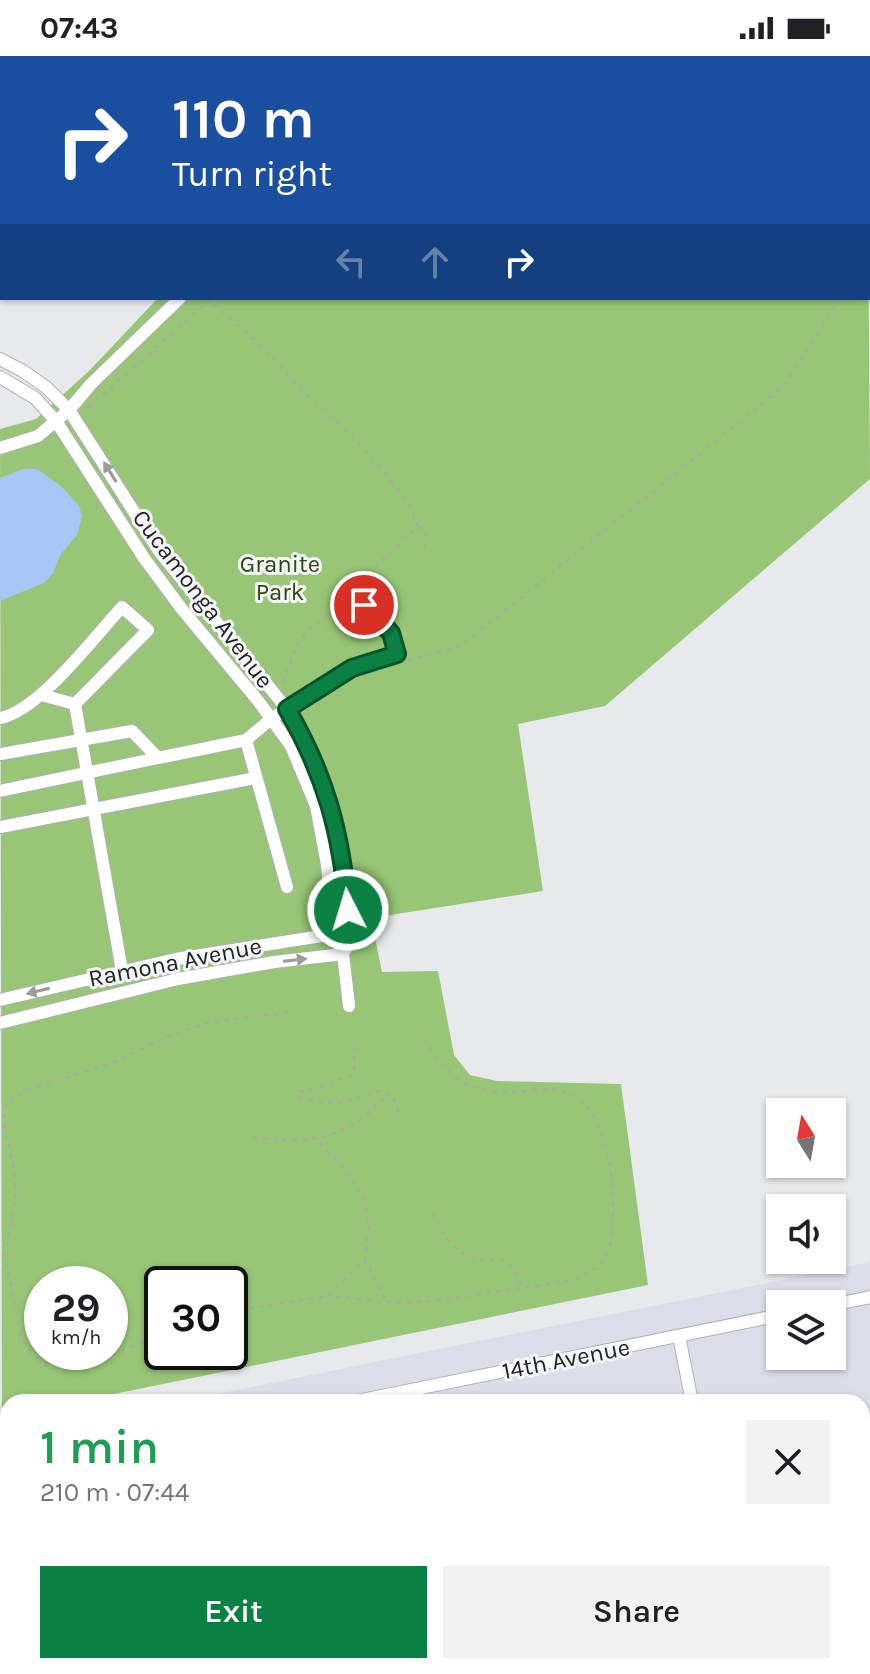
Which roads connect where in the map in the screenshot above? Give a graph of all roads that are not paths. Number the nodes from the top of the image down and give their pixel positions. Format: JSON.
{"nodes":[{"id":1,"x":178,"y":300,"type":"edge"},
{"id":2,"x":0,"y":359,"type":"edge"},
{"id":3,"x":0,"y":377,"type":"edge"},
{"id":4,"x":69,"y":410,"type":"junction"},
{"id":5,"x":56,"y":421,"type":"junction"},
{"id":6,"x":0,"y":448,"type":"edge"},
{"id":7,"x":364,"y":605,"type":"dead end"},
{"id":8,"x":41,"y":695,"type":"junction"},
{"id":9,"x":75,"y":704,"type":"junction"},
{"id":10,"x":287,"y":709,"type":"junction"},
{"id":11,"x":0,"y":718,"type":"edge"},
{"id":12,"x":271,"y":719,"type":"junction"},
{"id":13,"x":81,"y":739,"type":"junction"},
{"id":14,"x":246,"y":740,"type":"junction"},
{"id":15,"x":0,"y":754,"type":"edge"},
{"id":16,"x":158,"y":758,"type":"junction"},
{"id":17,"x":87,"y":775,"type":"junction"},
{"id":18,"x":256,"y":778,"type":"junction"},
{"id":19,"x":0,"y":791,"type":"edge"},
{"id":20,"x":94,"y":810,"type":"junction"},
{"id":21,"x":0,"y":827,"type":"edge"},
{"id":22,"x":287,"y":887,"type":"dead end"},
{"id":23,"x":334,"y":934,"type":"junction"},
{"id":24,"x":350,"y":941,"type":"junction"},
{"id":25,"x":343,"y":954,"type":"junction"},
{"id":26,"x":122,"y":971,"type":"junction"},
{"id":27,"x":0,"y":1000,"type":"edge"},
{"id":28,"x":349,"y":1006,"type":"dead end"},
{"id":29,"x":0,"y":1023,"type":"edge"},
{"id":30,"x":870,"y":1297,"type":"edge"},
{"id":31,"x":846,"y":1302,"type":"edge"},
{"id":32,"x":766,"y":1318,"type":"edge"},
{"id":33,"x":679,"y":1336,"type":"junction"},
{"id":34,"x":406,"y":1394,"type":"edge"},
{"id":35,"x":690,"y":1394,"type":"edge"}],
"edges":[{"from":1,"to":4,"type":"street"},
{"from":2,"to":4,"type":"street","name":"Cucamonga Avenue"},
{"from":3,"to":5,"type":"street","name":"Cucamonga Avenue"},
{"from":4,"to":5,"type":"street"},
{"from":10,"to":4,"type":"street","name":"Cucamonga Avenue","one_way":true},
{"from":5,"to":6,"type":"street"},
{"from":5,"to":12,"type":"street","name":"Cucamonga Avenue"},
{"from":7,"to":10,"type":"street"},
{"from":8,"to":9,"type":"street"},
{"from":8,"to":9,"type":"street"},
{"from":8,"to":11,"type":"street"},
{"from":9,"to":13,"type":"street"},
{"from":10,"to":12,"type":"street"},
{"from":10,"to":24,"type":"street","name":"Cucamonga Avenue"},
{"from":12,"to":14,"type":"street"},
{"from":12,"to":23,"type":"street","name":"Cucamonga Avenue"},
{"from":13,"to":15,"type":"street"},
{"from":13,"to":16,"type":"street"},
{"from":13,"to":17,"type":"street"},
{"from":14,"to":16,"type":"street"},
{"from":14,"to":18,"type":"street"},
{"from":16,"to":17,"type":"street"},
{"from":17,"to":19,"type":"street"},
{"from":17,"to":20,"type":"street"},
{"from":18,"to":20,"type":"street"},
{"from":18,"to":22,"type":"street"},
{"from":20,"to":21,"type":"street"},
{"from":20,"to":26,"type":"street"},
{"from":23,"to":24,"type":"street"},
{"from":23,"to":25,"type":"street","name":"Cucamonga Avenue"},
{"from":23,"to":26,"type":"street","name":"Ramona Avenue"},
{"from":24,"to":25,"type":"street"},
{"from":25,"to":28,"type":"street","name":"Cucamonga Avenue"},
{"from":29,"to":25,"type":"street","name":"Ramona Avenue","one_way":true},
{"from":26,"to":27,"type":"street","name":"Ramona Avenue","one_way":true},
{"from":30,"to":31,"type":"street"},
{"from":32,"to":33,"type":"street","name":"14th Avenue"},
{"from":33,"to":34,"type":"street","name":"14th Avenue"},
{"from":33,"to":35,"type":"street"}]}
